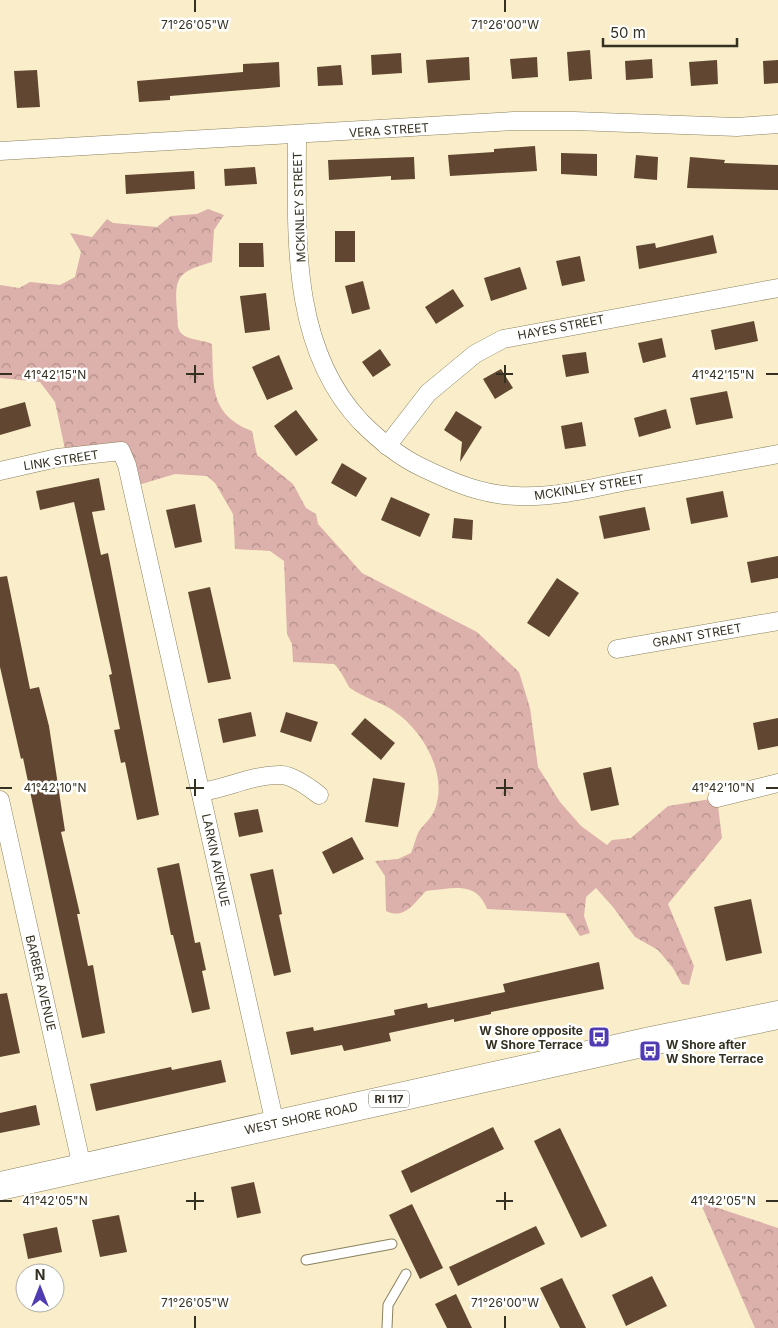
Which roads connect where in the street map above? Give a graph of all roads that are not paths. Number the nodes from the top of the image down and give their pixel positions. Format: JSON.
{"nodes":[{"id":1,"x":778,"y":124,"type":"edge"},
{"id":2,"x":297,"y":136,"type":"junction"},
{"id":3,"x":0,"y":151,"type":"edge"},
{"id":4,"x":778,"y":288,"type":"edge"},
{"id":5,"x":387,"y":446,"type":"junction"},
{"id":6,"x":122,"y":451,"type":"joint"},
{"id":7,"x":778,"y":454,"type":"edge"},
{"id":8,"x":0,"y":471,"type":"edge"},
{"id":9,"x":778,"y":621,"type":"edge"},
{"id":10,"x":616,"y":649,"type":"dead end"},
{"id":11,"x":778,"y":783,"type":"edge"},
{"id":12,"x":201,"y":792,"type":"junction"},
{"id":13,"x":320,"y":795,"type":"dead end"},
{"id":14,"x":717,"y":798,"type":"dead end"},
{"id":15,"x":0,"y":800,"type":"edge"},
{"id":16,"x":778,"y":1015,"type":"edge"},
{"id":17,"x":275,"y":1124,"type":"junction"},
{"id":18,"x":82,"y":1167,"type":"junction"},
{"id":19,"x":0,"y":1186,"type":"edge"},
{"id":20,"x":392,"y":1244,"type":"dead end"},
{"id":21,"x":306,"y":1260,"type":"dead end"},
{"id":22,"x":406,"y":1274,"type":"dead end"},
{"id":23,"x":387,"y":1328,"type":"edge"}],
"edges":[{"from":1,"to":2,"type":"street","name":"VERA STREET"},
{"from":2,"to":3,"type":"street","name":"VERA STREET"},
{"from":2,"to":5,"type":"street","name":"MCKINLEY STREET"},
{"from":4,"to":5,"type":"street","name":"HAYES STREET"},
{"from":5,"to":7,"type":"street","name":"MCKINLEY STREET"},
{"from":6,"to":8,"type":"street","name":"LINK STREET"},
{"from":6,"to":12,"type":"street","name":"LARKIN AVENUE"},
{"from":9,"to":10,"type":"street","name":"GRANT STREET"},
{"from":11,"to":14,"type":"street"},
{"from":12,"to":13,"type":"street"},
{"from":12,"to":17,"type":"street","name":"LARKIN AVENUE"},
{"from":15,"to":18,"type":"street","name":"BARBER AVENUE"},
{"from":16,"to":17,"type":"main road","name":"WEST SHORE ROAD","number":"RI 117"},
{"from":17,"to":18,"type":"main road","name":"WEST SHORE ROAD","number":"RI 117"},
{"from":18,"to":19,"type":"main road","name":"WEST SHORE ROAD","number":"RI 117"},
{"from":20,"to":21,"type":"lane"},
{"from":22,"to":23,"type":"lane"}]}
